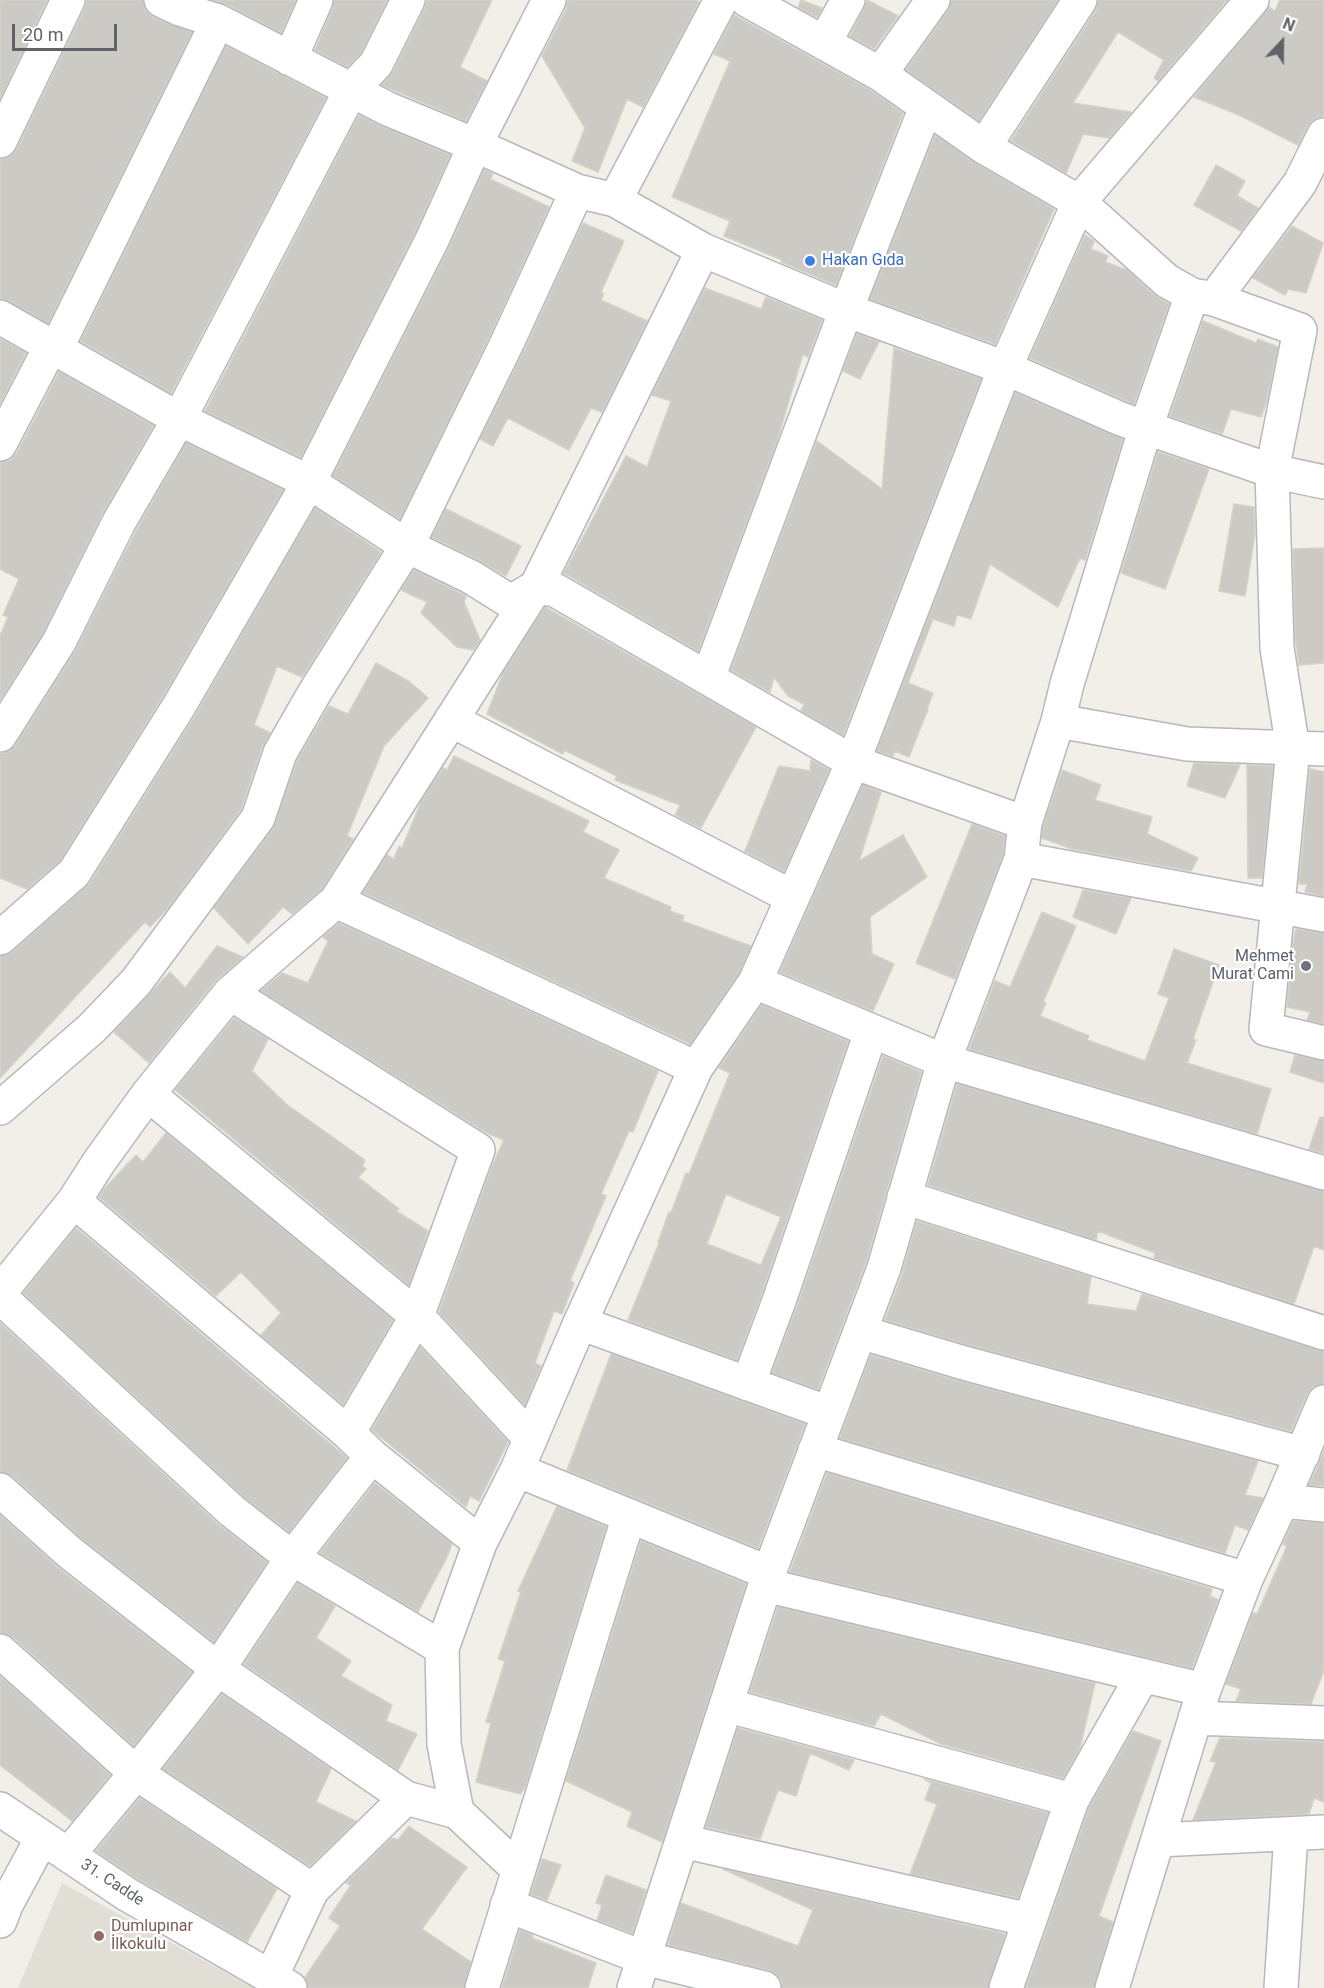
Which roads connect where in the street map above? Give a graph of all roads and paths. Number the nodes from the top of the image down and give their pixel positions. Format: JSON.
{"nodes":[{"id":1,"x":68,"y":0,"type":"edge"},
{"id":2,"x":316,"y":0,"type":"edge"},
{"id":3,"x":408,"y":0,"type":"edge"},
{"id":4,"x":549,"y":0,"type":"edge"},
{"id":5,"x":721,"y":0,"type":"edge"},
{"id":6,"x":747,"y":0,"type":"edge"},
{"id":7,"x":848,"y":0,"type":"edge"},
{"id":8,"x":933,"y":0,"type":"edge"},
{"id":9,"x":1080,"y":0,"type":"edge"},
{"id":10,"x":1252,"y":0,"type":"edge"},
{"id":11,"x":175,"y":3,"type":"edge"},
{"id":12,"x":218,"y":21,"type":"junction"},
{"id":13,"x":824,"y":43,"type":"junction"},
{"id":14,"x":290,"y":59,"type":"junction"},
{"id":15,"x":880,"y":74,"type":"junction"},
{"id":16,"x":351,"y":90,"type":"junction"},
{"id":17,"x":926,"y":107,"type":"junction"},
{"id":18,"x":1324,"y":135,"type":"edge"},
{"id":19,"x":0,"y":141,"type":"edge"},
{"id":20,"x":475,"y":145,"type":"junction"},
{"id":21,"x":984,"y":147,"type":"junction"},
{"id":22,"x":577,"y":191,"type":"junction"},
{"id":23,"x":615,"y":200,"type":"junction"},
{"id":24,"x":1079,"y":202,"type":"junction"},
{"id":25,"x":703,"y":250,"type":"junction"},
{"id":26,"x":1203,"y":297,"type":"junction"},
{"id":27,"x":846,"y":310,"type":"junction"},
{"id":28,"x":0,"y":317,"type":"edge"},
{"id":29,"x":54,"y":348,"type":"junction"},
{"id":30,"x":1005,"y":368,"type":"junction"},
{"id":31,"x":179,"y":419,"type":"junction"},
{"id":32,"x":1146,"y":427,"type":"junction"},
{"id":33,"x":0,"y":444,"type":"edge"},
{"id":34,"x":1272,"y":471,"type":"junction"},
{"id":35,"x":309,"y":482,"type":"junction"},
{"id":36,"x":1324,"y":482,"type":"edge"},
{"id":37,"x":407,"y":546,"type":"junction"},
{"id":38,"x":536,"y":587,"type":"junction"},
{"id":39,"x":708,"y":678,"type":"junction"},
{"id":40,"x":451,"y":720,"type":"junction"},
{"id":41,"x":1058,"y":721,"type":"junction"},
{"id":42,"x":0,"y":735,"type":"edge"},
{"id":43,"x":1308,"y":749,"type":"edge"},
{"id":44,"x":853,"y":762,"type":"junction"},
{"id":45,"x":1025,"y":823,"type":"junction"},
{"id":46,"x":1021,"y":859,"type":"junction"},
{"id":47,"x":792,"y":897,"type":"junction"},
{"id":48,"x":336,"y":901,"type":"junction"},
{"id":49,"x":1278,"y":907,"type":"junction"},
{"id":50,"x":1324,"y":915,"type":"edge"},
{"id":51,"x":0,"y":938,"type":"edge"},
{"id":52,"x":755,"y":982,"type":"junction"},
{"id":53,"x":230,"y":993,"type":"junction"},
{"id":54,"x":871,"y":1032,"type":"junction"},
{"id":55,"x":1324,"y":1043,"type":"edge"},
{"id":56,"x":944,"y":1061,"type":"junction"},
{"id":57,"x":696,"y":1068,"type":"junction"},
{"id":58,"x":148,"y":1094,"type":"junction"},
{"id":59,"x":0,"y":1108,"type":"edge"},
{"id":60,"x":1324,"y":1173,"type":"edge"},
{"id":61,"x":904,"y":1197,"type":"junction"},
{"id":62,"x":74,"y":1201,"type":"junction"},
{"id":63,"x":0,"y":1292,"type":"edge"},
{"id":64,"x":0,"y":1297,"type":"edge"},
{"id":65,"x":417,"y":1316,"type":"junction"},
{"id":66,"x":580,"y":1323,"type":"junction"},
{"id":67,"x":860,"y":1332,"type":"junction"},
{"id":68,"x":1324,"y":1333,"type":"edge"},
{"id":69,"x":748,"y":1384,"type":"junction"},
{"id":70,"x":1324,"y":1402,"type":"edge"},
{"id":71,"x":829,"y":1413,"type":"junction"},
{"id":72,"x":348,"y":1433,"type":"junction"},
{"id":73,"x":530,"y":1438,"type":"junction"},
{"id":74,"x":815,"y":1450,"type":"junction"},
{"id":75,"x":1303,"y":1454,"type":"junction"},
{"id":76,"x":372,"y":1456,"type":"junction"},
{"id":77,"x":517,"y":1470,"type":"junction"},
{"id":78,"x":0,"y":1490,"type":"edge"},
{"id":79,"x":1282,"y":1501,"type":"junction"},
{"id":80,"x":1324,"y":1505,"type":"edge"},
{"id":81,"x":629,"y":1516,"type":"junction"},
{"id":82,"x":480,"y":1543,"type":"junction"},
{"id":83,"x":292,"y":1558,"type":"junction"},
{"id":84,"x":767,"y":1579,"type":"junction"},
{"id":85,"x":1246,"y":1579,"type":"junction"},
{"id":86,"x":442,"y":1647,"type":"junction"},
{"id":87,"x":0,"y":1651,"type":"edge"},
{"id":88,"x":218,"y":1669,"type":"junction"},
{"id":89,"x":1143,"y":1675,"type":"junction"},
{"id":90,"x":1199,"y":1704,"type":"junction"},
{"id":91,"x":726,"y":1705,"type":"junction"},
{"id":92,"x":1324,"y":1723,"type":"edge"},
{"id":93,"x":136,"y":1773,"type":"junction"},
{"id":94,"x":406,"y":1798,"type":"junction"},
{"id":95,"x":1072,"y":1800,"type":"junction"},
{"id":96,"x":0,"y":1809,"type":"edge"},
{"id":97,"x":457,"y":1812,"type":"junction"},
{"id":98,"x":1324,"y":1833,"type":"edge"},
{"id":99,"x":1292,"y":1834,"type":"junction"},
{"id":100,"x":1158,"y":1840,"type":"junction"},
{"id":101,"x":682,"y":1841,"type":"junction"},
{"id":102,"x":55,"y":1846,"type":"junction"},
{"id":103,"x":518,"y":1869,"type":"junction"},
{"id":104,"x":312,"y":1890,"type":"junction"},
{"id":105,"x":507,"y":1905,"type":"junction"},
{"id":106,"x":1030,"y":1920,"type":"junction"},
{"id":107,"x":0,"y":1921,"type":"edge"},
{"id":108,"x":639,"y":1973,"type":"edge"},
{"id":109,"x":280,"y":1983,"type":"edge"},
{"id":110,"x":482,"y":1988,"type":"edge"},
{"id":111,"x":764,"y":1988,"type":"edge"},
{"id":112,"x":1006,"y":1988,"type":"edge"},
{"id":113,"x":1112,"y":1988,"type":"edge"},
{"id":114,"x":1281,"y":1988,"type":"edge"}],
"edges":[{"from":1,"to":19,"type":"street"},
{"from":2,"to":14,"type":"street"},
{"from":3,"to":16,"type":"street"},
{"from":4,"to":20,"type":"street"},
{"from":5,"to":23,"type":"street"},
{"from":6,"to":13,"type":"street"},
{"from":7,"to":13,"type":"street"},
{"from":8,"to":15,"type":"street"},
{"from":9,"to":21,"type":"street"},
{"from":10,"to":24,"type":"street"},
{"from":11,"to":12,"type":"street"},
{"from":12,"to":14,"type":"street"},
{"from":12,"to":29,"type":"street"},
{"from":13,"to":15,"type":"street"},
{"from":14,"to":16,"type":"street"},
{"from":15,"to":17,"type":"street"},
{"from":16,"to":20,"type":"street"},
{"from":16,"to":31,"type":"street"},
{"from":17,"to":21,"type":"street"},
{"from":17,"to":27,"type":"street"},
{"from":18,"to":26,"type":"street"},
{"from":20,"to":22,"type":"street"},
{"from":20,"to":35,"type":"street"},
{"from":21,"to":24,"type":"street"},
{"from":22,"to":23,"type":"street"},
{"from":22,"to":37,"type":"street"},
{"from":23,"to":25,"type":"street"},
{"from":24,"to":26,"type":"street"},
{"from":24,"to":30,"type":"street"},
{"from":25,"to":27,"type":"street"},
{"from":25,"to":38,"type":"street"},
{"from":26,"to":32,"type":"street"},
{"from":26,"to":34,"type":"street"},
{"from":27,"to":30,"type":"street"},
{"from":27,"to":39,"type":"street"},
{"from":28,"to":29,"type":"street"},
{"from":29,"to":31,"type":"street"},
{"from":29,"to":33,"type":"street"},
{"from":30,"to":32,"type":"street"},
{"from":30,"to":44,"type":"street"},
{"from":31,"to":35,"type":"street"},
{"from":31,"to":42,"type":"street"},
{"from":32,"to":34,"type":"street"},
{"from":32,"to":41,"type":"street"},
{"from":34,"to":36,"type":"street"},
{"from":34,"to":43,"type":"street"},
{"from":35,"to":37,"type":"street"},
{"from":35,"to":51,"type":"street"},
{"from":37,"to":38,"type":"street"},
{"from":37,"to":59,"type":"street"},
{"from":38,"to":39,"type":"street"},
{"from":38,"to":40,"type":"street"},
{"from":39,"to":44,"type":"street"},
{"from":40,"to":47,"type":"street"},
{"from":40,"to":48,"type":"street"},
{"from":41,"to":43,"type":"street"},
{"from":41,"to":45,"type":"street"},
{"from":43,"to":49,"type":"street"},
{"from":44,"to":45,"type":"street"},
{"from":44,"to":47,"type":"street"},
{"from":45,"to":46,"type":"street"},
{"from":46,"to":49,"type":"street"},
{"from":46,"to":56,"type":"street"},
{"from":47,"to":52,"type":"street"},
{"from":48,"to":53,"type":"street"},
{"from":48,"to":57,"type":"street"},
{"from":49,"to":50,"type":"street"},
{"from":49,"to":55,"type":"street"},
{"from":52,"to":54,"type":"street"},
{"from":52,"to":57,"type":"street"},
{"from":53,"to":58,"type":"street"},
{"from":53,"to":65,"type":"street"},
{"from":54,"to":56,"type":"street"},
{"from":54,"to":69,"type":"street"},
{"from":56,"to":60,"type":"street"},
{"from":56,"to":61,"type":"street"},
{"from":57,"to":66,"type":"street"},
{"from":58,"to":62,"type":"street"},
{"from":58,"to":65,"type":"street"},
{"from":61,"to":67,"type":"street"},
{"from":61,"to":68,"type":"street"},
{"from":62,"to":63,"type":"street"},
{"from":62,"to":72,"type":"street"},
{"from":64,"to":83,"type":"street"},
{"from":65,"to":72,"type":"street"},
{"from":65,"to":73,"type":"street"},
{"from":66,"to":69,"type":"street"},
{"from":66,"to":73,"type":"street"},
{"from":67,"to":71,"type":"street"},
{"from":67,"to":75,"type":"street"},
{"from":69,"to":71,"type":"street"},
{"from":70,"to":75,"type":"street"},
{"from":71,"to":74,"type":"street"},
{"from":72,"to":76,"type":"street"},
{"from":73,"to":77,"type":"street"},
{"from":74,"to":84,"type":"street"},
{"from":74,"to":85,"type":"street"},
{"from":75,"to":79,"type":"street"},
{"from":76,"to":82,"type":"street"},
{"from":76,"to":83,"type":"street"},
{"from":77,"to":81,"type":"street"},
{"from":77,"to":82,"type":"street"},
{"from":78,"to":88,"type":"street"},
{"from":79,"to":80,"type":"street"},
{"from":79,"to":85,"type":"street"},
{"from":81,"to":84,"type":"street"},
{"from":81,"to":103,"type":"street"},
{"from":82,"to":86,"type":"street"},
{"from":83,"to":86,"type":"street"},
{"from":83,"to":88,"type":"street"},
{"from":84,"to":89,"type":"street"},
{"from":84,"to":91,"type":"street"},
{"from":85,"to":90,"type":"street"},
{"from":86,"to":97,"type":"street"},
{"from":87,"to":93,"type":"street"},
{"from":88,"to":93,"type":"street"},
{"from":88,"to":94,"type":"street"},
{"from":89,"to":90,"type":"street"},
{"from":89,"to":95,"type":"street"},
{"from":90,"to":92,"type":"street"},
{"from":90,"to":100,"type":"street"},
{"from":91,"to":95,"type":"street"},
{"from":91,"to":101,"type":"street"},
{"from":93,"to":102,"type":"street"},
{"from":93,"to":104,"type":"street"},
{"from":94,"to":97,"type":"street"},
{"from":94,"to":104,"type":"street"},
{"from":95,"to":106,"type":"street"},
{"from":96,"to":102,"type":"street","name":"31. Cadde"},
{"from":97,"to":103,"type":"street"},
{"from":98,"to":99,"type":"street"},
{"from":99,"to":100,"type":"street"},
{"from":99,"to":114,"type":"street"},
{"from":100,"to":113,"type":"street"},
{"from":101,"to":106,"type":"street"},
{"from":101,"to":108,"type":"street"},
{"from":102,"to":107,"type":"street"},
{"from":102,"to":109,"type":"street","name":"31. Cadde"},
{"from":103,"to":105,"type":"street"},
{"from":104,"to":109,"type":"street"},
{"from":105,"to":108,"type":"street"},
{"from":105,"to":110,"type":"street"},
{"from":106,"to":112,"type":"street"},
{"from":108,"to":111,"type":"street"}]}
